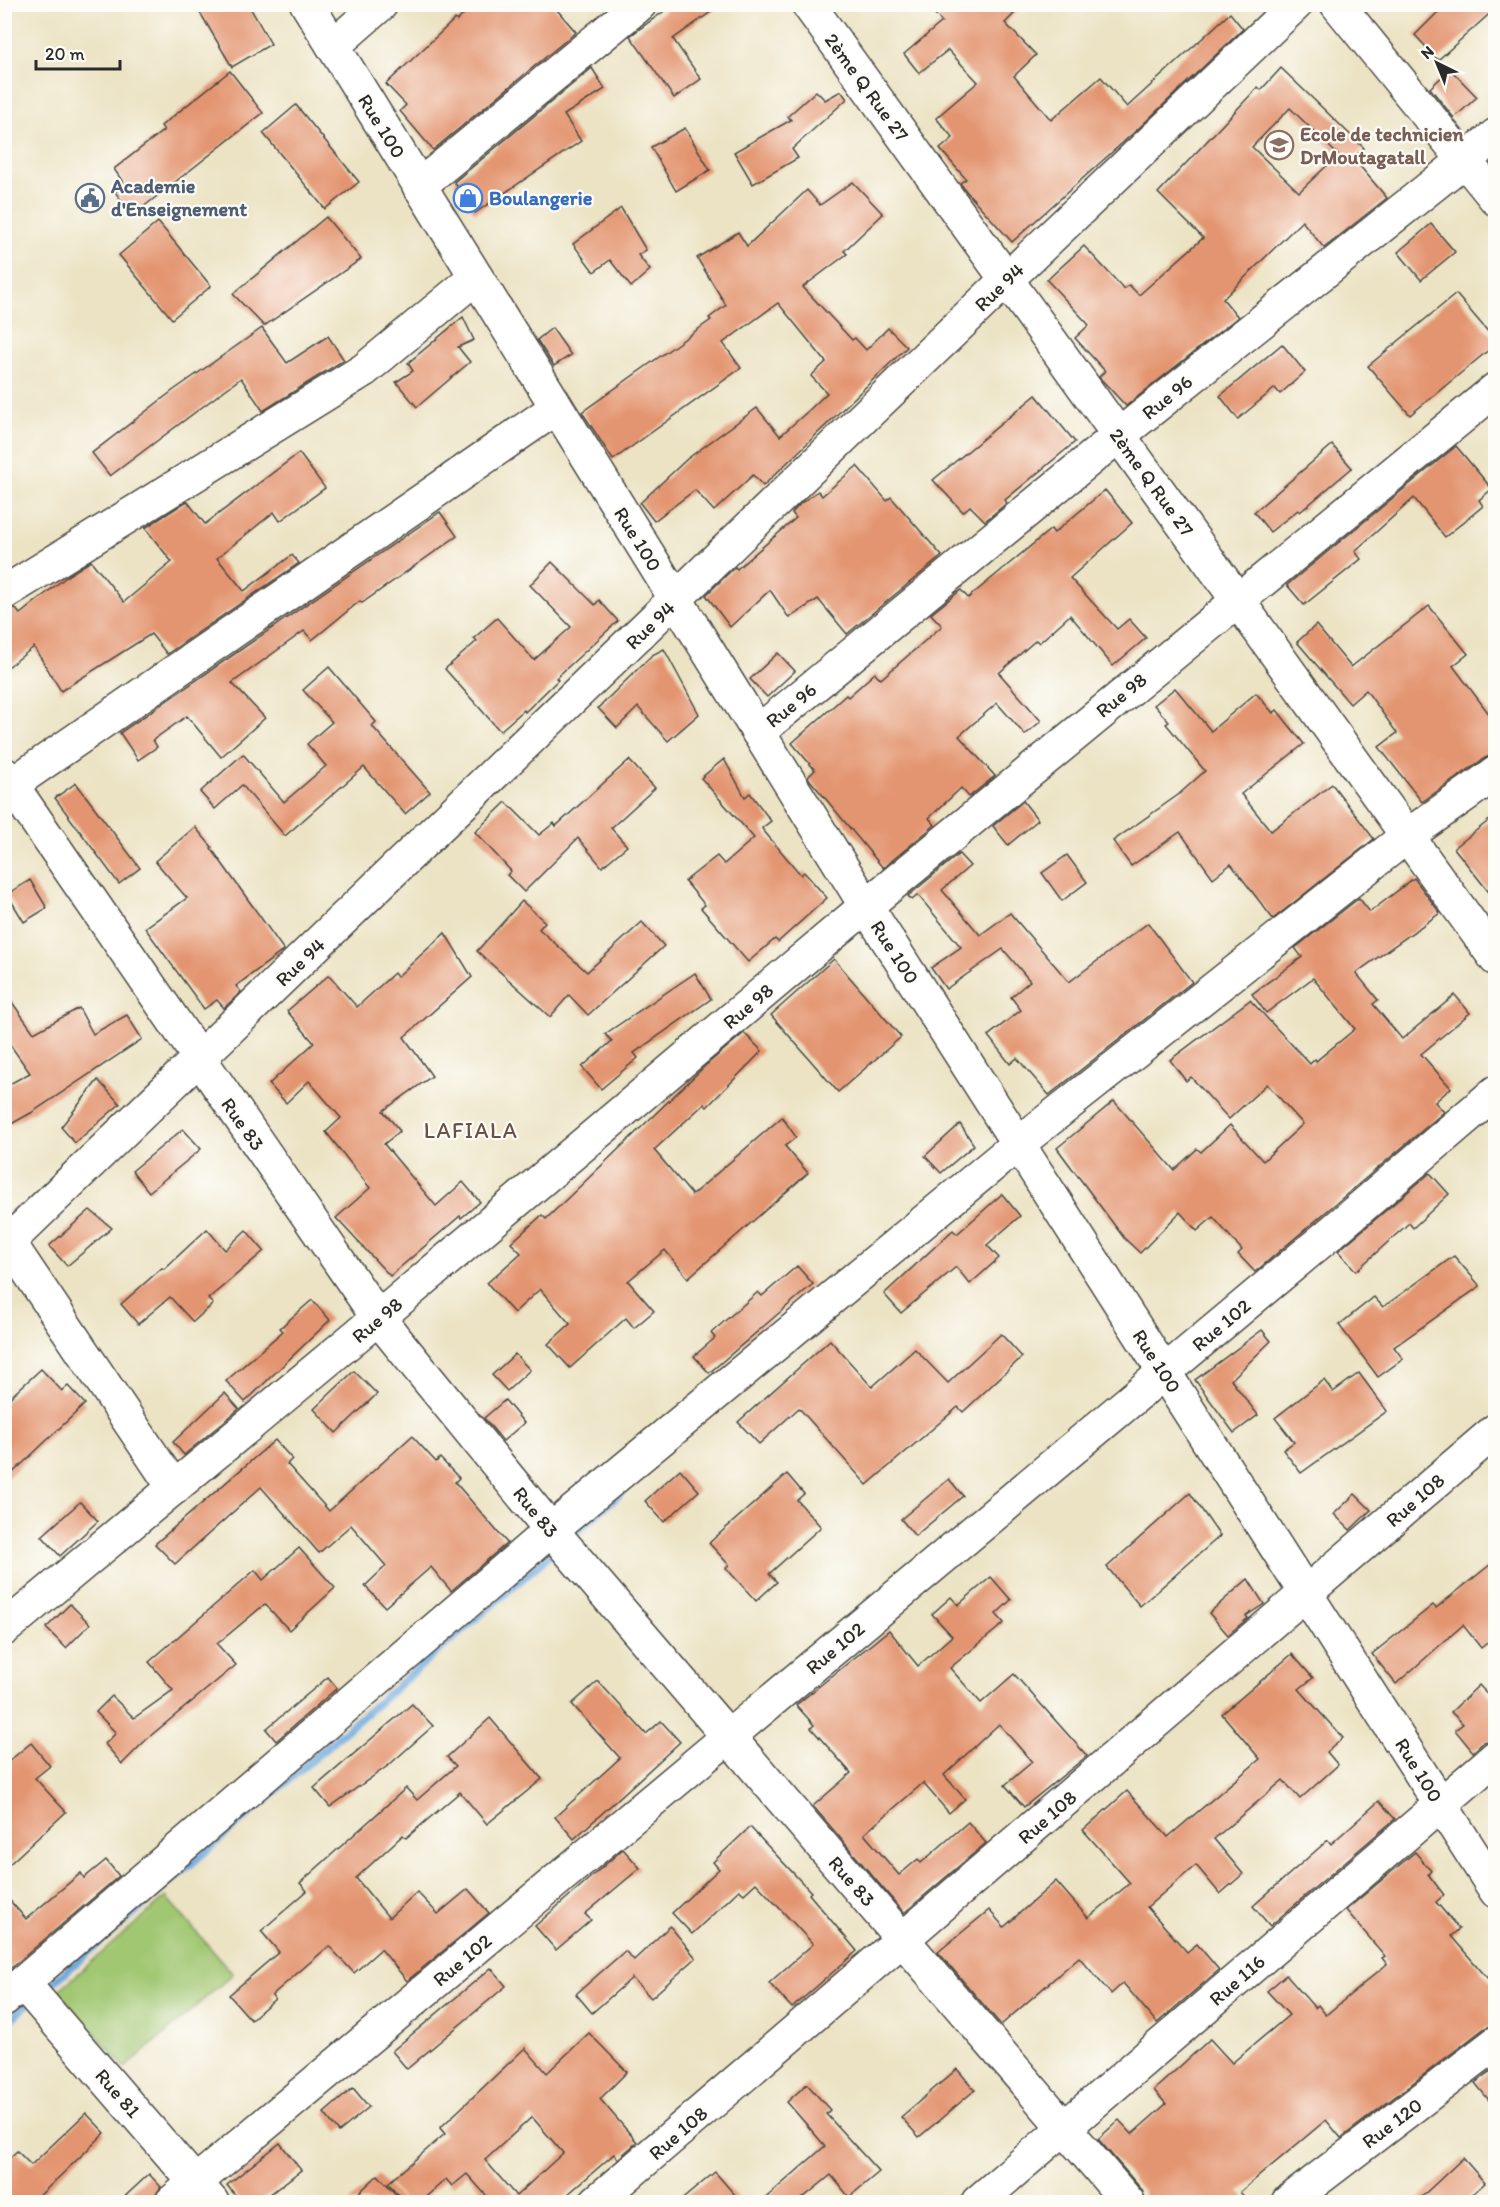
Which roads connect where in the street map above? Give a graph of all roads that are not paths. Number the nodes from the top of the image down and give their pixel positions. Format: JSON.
{"nodes":[{"id":1,"x":307,"y":4,"type":"edge"},
{"id":2,"x":381,"y":4,"type":"edge"},
{"id":3,"x":640,"y":4,"type":"edge"},
{"id":4,"x":808,"y":4,"type":"edge"},
{"id":5,"x":1296,"y":4,"type":"edge"},
{"id":6,"x":1336,"y":4,"type":"edge"},
{"id":7,"x":333,"y":46,"type":"junction"},
{"id":8,"x":1496,"y":135,"type":"edge"},
{"id":9,"x":1464,"y":160,"type":"junction"},
{"id":10,"x":419,"y":186,"type":"junction"},
{"id":11,"x":1496,"y":199,"type":"edge"},
{"id":12,"x":476,"y":277,"type":"junction"},
{"id":13,"x":1006,"y":280,"type":"junction"},
{"id":14,"x":1496,"y":388,"type":"edge"},
{"id":15,"x":556,"y":408,"type":"junction"},
{"id":16,"x":1118,"y":436,"type":"junction"},
{"id":17,"x":4,"y":593,"type":"edge"},
{"id":18,"x":676,"y":600,"type":"junction"},
{"id":19,"x":1236,"y":600,"type":"junction"},
{"id":20,"x":758,"y":732,"type":"junction"},
{"id":21,"x":1496,"y":773,"type":"edge"},
{"id":22,"x":8,"y":779,"type":"edge"},
{"id":23,"x":1407,"y":836,"type":"junction"},
{"id":24,"x":866,"y":906,"type":"junction"},
{"id":25,"x":1496,"y":959,"type":"edge"},
{"id":26,"x":198,"y":1059,"type":"junction"},
{"id":27,"x":1496,"y":1092,"type":"edge"},
{"id":28,"x":1018,"y":1144,"type":"junction"},
{"id":29,"x":6,"y":1241,"type":"edge"},
{"id":30,"x":378,"y":1318,"type":"junction"},
{"id":31,"x":1164,"y":1372,"type":"junction"},
{"id":32,"x":1496,"y":1430,"type":"edge"},
{"id":33,"x":174,"y":1488,"type":"junction"},
{"id":34,"x":551,"y":1530,"type":"junction"},
{"id":35,"x":1307,"y":1594,"type":"junction"},
{"id":36,"x":4,"y":1629,"type":"edge"},
{"id":37,"x":728,"y":1737,"type":"junction"},
{"id":38,"x":1496,"y":1757,"type":"edge"},
{"id":39,"x":1441,"y":1805,"type":"junction"},
{"id":40,"x":1496,"y":1891,"type":"edge"},
{"id":41,"x":903,"y":1940,"type":"junction"},
{"id":42,"x":14,"y":1991,"type":"edge"},
{"id":43,"x":1496,"y":2043,"type":"edge"},
{"id":44,"x":1064,"y":2128,"type":"junction"},
{"id":45,"x":193,"y":2196,"type":"edge"},
{"id":46,"x":596,"y":2202,"type":"edge"},
{"id":47,"x":978,"y":2202,"type":"edge"},
{"id":48,"x":1128,"y":2202,"type":"edge"},
{"id":49,"x":1288,"y":2202,"type":"edge"}],
"edges":[{"from":1,"to":7,"type":"street","name":"Rue 100"},
{"from":2,"to":7,"type":"street"},
{"from":3,"to":10,"type":"street"},
{"from":4,"to":13,"type":"street","name":"2ème Q Rue 27"},
{"from":5,"to":13,"type":"street","name":"Rue 94"},
{"from":6,"to":9,"type":"street"},
{"from":7,"to":10,"type":"street","name":"Rue 100"},
{"from":8,"to":9,"type":"street","name":"Rue 96"},
{"from":9,"to":11,"type":"street"},
{"from":9,"to":16,"type":"street","name":"Rue 96"},
{"from":10,"to":12,"type":"street","name":"Rue 100"},
{"from":12,"to":15,"type":"street","name":"Rue 100"},
{"from":12,"to":17,"type":"street"},
{"from":13,"to":16,"type":"street","name":"2ème Q Rue 27"},
{"from":13,"to":18,"type":"street","name":"Rue 94"},
{"from":14,"to":19,"type":"street","name":"Rue 98"},
{"from":15,"to":18,"type":"street","name":"Rue 100"},
{"from":15,"to":22,"type":"street"},
{"from":16,"to":19,"type":"street","name":"2ème Q Rue 27"},
{"from":16,"to":20,"type":"street","name":"Rue 96"},
{"from":18,"to":20,"type":"street","name":"Rue 100"},
{"from":18,"to":26,"type":"street","name":"Rue 94"},
{"from":19,"to":23,"type":"street","name":"2ème Q Rue 27"},
{"from":19,"to":24,"type":"street","name":"Rue 98"},
{"from":20,"to":24,"type":"street","name":"Rue 100"},
{"from":21,"to":23,"type":"street"},
{"from":22,"to":26,"type":"street","name":"Rue 83"},
{"from":23,"to":25,"type":"street","name":"2ème Q Rue 27"},
{"from":23,"to":28,"type":"street"},
{"from":24,"to":28,"type":"street","name":"Rue 100"},
{"from":24,"to":30,"type":"street","name":"Rue 98"},
{"from":26,"to":29,"type":"street","name":"Rue 94"},
{"from":26,"to":30,"type":"street","name":"Rue 83"},
{"from":27,"to":31,"type":"street","name":"Rue 102"},
{"from":28,"to":31,"type":"street","name":"Rue 100"},
{"from":28,"to":34,"type":"street"},
{"from":29,"to":33,"type":"street"},
{"from":30,"to":33,"type":"street","name":"Rue 98"},
{"from":30,"to":34,"type":"street","name":"Rue 83"},
{"from":31,"to":35,"type":"street","name":"Rue 100"},
{"from":31,"to":37,"type":"street","name":"Rue 102"},
{"from":32,"to":35,"type":"street","name":"Rue 108"},
{"from":33,"to":36,"type":"street","name":"Rue 98"},
{"from":34,"to":37,"type":"street","name":"Rue 83"},
{"from":34,"to":42,"type":"street"},
{"from":35,"to":39,"type":"street","name":"Rue 100"},
{"from":35,"to":41,"type":"street","name":"Rue 108"},
{"from":37,"to":41,"type":"street","name":"Rue 83"},
{"from":37,"to":45,"type":"street","name":"Rue 102"},
{"from":38,"to":39,"type":"street","name":"Rue 116"},
{"from":39,"to":40,"type":"street","name":"Rue 100"},
{"from":39,"to":44,"type":"street","name":"Rue 116"},
{"from":41,"to":44,"type":"street","name":"Rue 83"},
{"from":41,"to":46,"type":"street","name":"Rue 108"},
{"from":42,"to":45,"type":"street","name":"Rue 81"},
{"from":43,"to":49,"type":"street","name":"Rue 120"},
{"from":44,"to":47,"type":"street","name":"Rue 116"},
{"from":44,"to":48,"type":"street","name":"Rue 83"}]}
